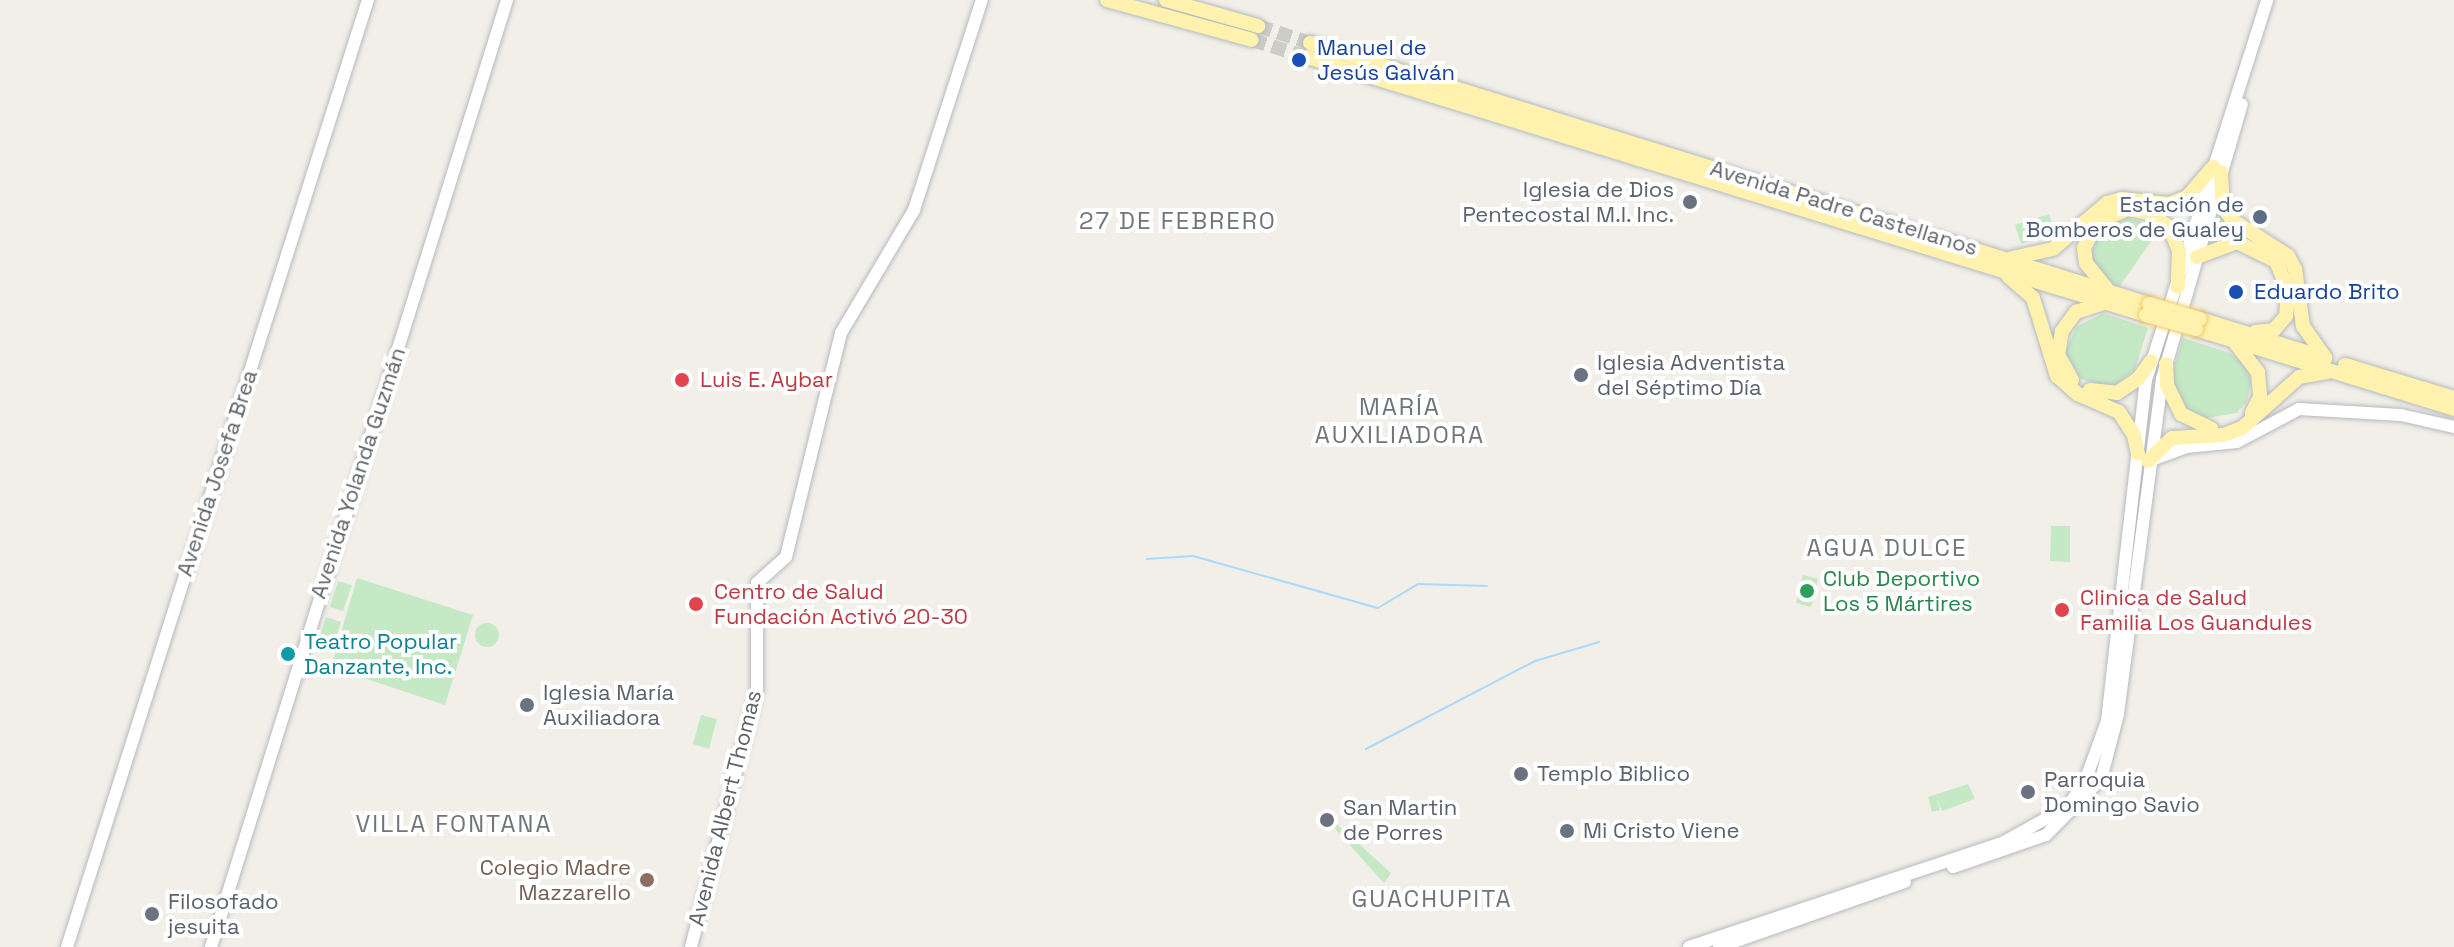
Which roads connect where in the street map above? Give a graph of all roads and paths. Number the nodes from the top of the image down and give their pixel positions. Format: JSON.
{"nodes":[{"id":1,"x":368,"y":0,"type":"edge"},
{"id":2,"x":507,"y":0,"type":"edge"},
{"id":3,"x":982,"y":0,"type":"edge"},
{"id":4,"x":1107,"y":0,"type":"edge"},
{"id":5,"x":1166,"y":0,"type":"edge"},
{"id":6,"x":2267,"y":0,"type":"edge"},
{"id":7,"x":1308,"y":50,"type":"tunnel mouth"},
{"id":8,"x":2217,"y":170,"type":"junction"},
{"id":9,"x":2197,"y":257,"type":"junction"},
{"id":10,"x":2005,"y":265,"type":"junction"},
{"id":11,"x":2178,"y":287,"type":"junction"},
{"id":12,"x":2110,"y":298,"type":"junction"},
{"id":13,"x":2237,"y":336,"type":"junction"},
{"id":14,"x":2325,"y":358,"type":"junction"},
{"id":15,"x":2158,"y":362,"type":"junction"},
{"id":16,"x":2339,"y":372,"type":"junction"},
{"id":17,"x":2376,"y":379,"type":"junction"},
{"id":18,"x":2454,"y":398,"type":"edge"},
{"id":19,"x":2454,"y":409,"type":"edge"},
{"id":20,"x":2454,"y":427,"type":"edge"},
{"id":21,"x":2143,"y":458,"type":"junction"},
{"id":22,"x":1841,"y":897,"type":"junction"},
{"id":23,"x":67,"y":947,"type":"edge"},
{"id":24,"x":211,"y":947,"type":"edge"},
{"id":25,"x":691,"y":947,"type":"edge"},
{"id":26,"x":1689,"y":947,"type":"edge"},
{"id":27,"x":1719,"y":947,"type":"edge"}],
"edges":[{"from":1,"to":23,"type":"main road","name":"Avenida Josefa Brea"},
{"from":2,"to":24,"type":"main road","name":"Avenida Yolanda Guzmán"},
{"from":3,"to":25,"type":"main road","name":"Avenida Albert Thomas"},
{"from":4,"to":5,"type":"main road"},
{"from":6,"to":8,"type":"main road"},
{"from":7,"to":10,"type":"main road","name":"Avenida Padre Castellanos"},
{"from":8,"to":9,"type":"main road"},
{"from":8,"to":10,"type":"main road"},
{"from":8,"to":11,"type":"main road"},
{"from":8,"to":14,"type":"main road"},
{"from":9,"to":13,"type":"main road"},
{"from":9,"to":15,"type":"main road"},
{"from":10,"to":12,"type":"main road","name":"Avenida Padre Castellanos"},
{"from":10,"to":21,"type":"main road"},
{"from":11,"to":12,"type":"main road"},
{"from":11,"to":15,"type":"main road"},
{"from":12,"to":13,"type":"main road","name":"Avenida Padre Castellanos","bridge":true},
{"from":12,"to":15,"type":"main road"},
{"from":13,"to":14,"type":"main road","name":"Avenida Padre Castellanos"},
{"from":13,"to":15,"type":"main road"},
{"from":13,"to":16,"type":"main road","name":"Avenida Padre Castellanos"},
{"from":14,"to":17,"type":"main road","name":"Avenida Padre Castellanos"},
{"from":15,"to":21,"type":"main road"},
{"from":16,"to":17,"type":"main road","name":"Avenida Padre Castellanos"},
{"from":16,"to":21,"type":"main road"},
{"from":17,"to":18,"type":"main road"},
{"from":17,"to":19,"type":"main road"},
{"from":20,"to":21,"type":"main road"},
{"from":21,"to":22,"type":"main road"},
{"from":22,"to":26,"type":"main road"},
{"from":22,"to":27,"type":"main road"}]}
